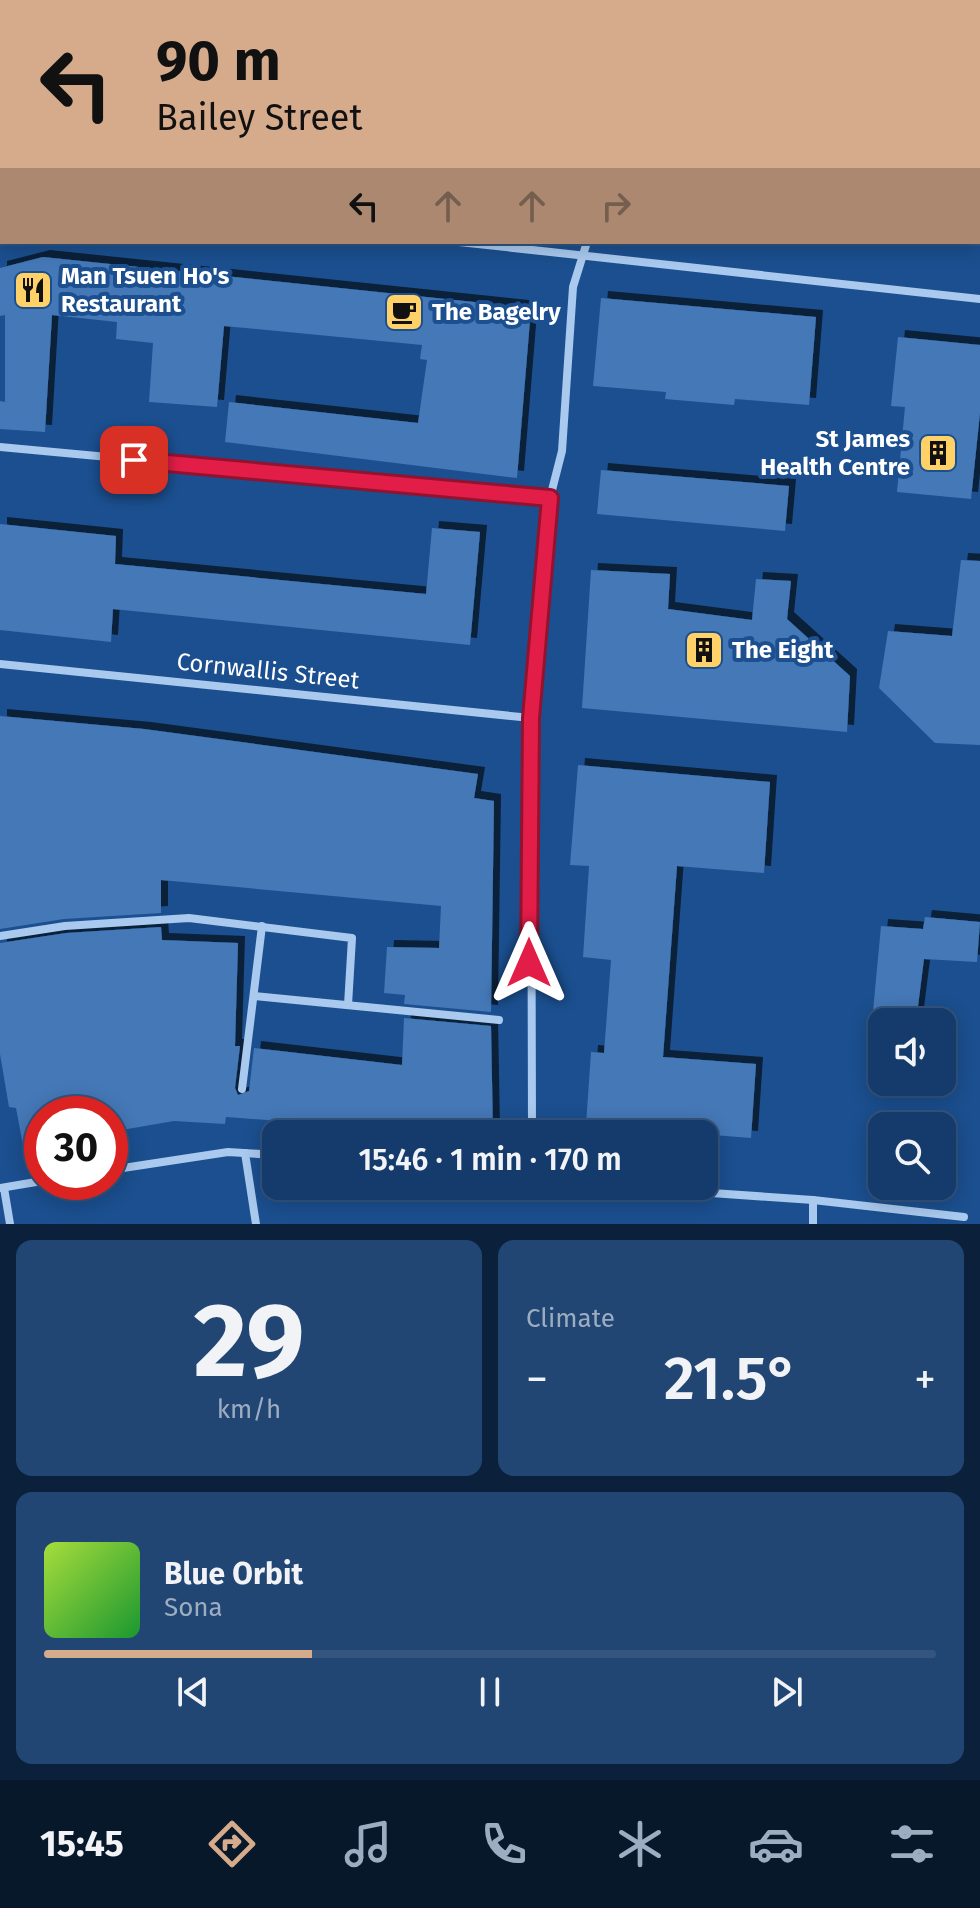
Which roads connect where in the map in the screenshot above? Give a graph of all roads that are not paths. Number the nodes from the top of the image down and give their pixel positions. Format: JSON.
{"nodes":[{"id":1,"x":477,"y":244,"type":"edge"},
{"id":2,"x":587,"y":244,"type":"edge"},
{"id":3,"x":585,"y":256,"type":"junction"},
{"id":4,"x":980,"y":299,"type":"edge"},
{"id":5,"x":0,"y":447,"type":"edge"},
{"id":6,"x":550,"y":498,"type":"junction"},
{"id":7,"x":0,"y":664,"type":"edge"},
{"id":8,"x":531,"y":718,"type":"junction"},
{"id":9,"x":262,"y":926,"type":"junction"},
{"id":10,"x":0,"y":936,"type":"edge"},
{"id":11,"x":254,"y":996,"type":"junction"},
{"id":12,"x":348,"y":1005,"type":"junction"},
{"id":13,"x":499,"y":1020,"type":"dead end"},
{"id":14,"x":242,"y":1089,"type":"dead end"},
{"id":15,"x":532,"y":1120,"type":"edge"},
{"id":16,"x":245,"y":1153,"type":"junction"},
{"id":17,"x":262,"y":1154,"type":"edge"},
{"id":18,"x":128,"y":1168,"type":"edge"},
{"id":19,"x":24,"y":1184,"type":"edge"},
{"id":20,"x":2,"y":1188,"type":"edge"},
{"id":21,"x":718,"y":1193,"type":"edge"},
{"id":22,"x":813,"y":1200,"type":"junction"},
{"id":23,"x":964,"y":1217,"type":"dead end"},
{"id":24,"x":10,"y":1224,"type":"edge"},
{"id":25,"x":256,"y":1224,"type":"edge"},
{"id":26,"x":813,"y":1224,"type":"edge"}],
"edges":[{"from":1,"to":3,"type":"street"},
{"from":2,"to":3,"type":"street"},
{"from":3,"to":4,"type":"street"},
{"from":3,"to":6,"type":"street"},
{"from":5,"to":6,"type":"street"},
{"from":6,"to":8,"type":"street"},
{"from":7,"to":8,"type":"street","name":"Cornwallis Street"},
{"from":8,"to":15,"type":"street"},
{"from":9,"to":10,"type":"street"},
{"from":9,"to":11,"type":"street"},
{"from":9,"to":12,"type":"street"},
{"from":11,"to":12,"type":"street"},
{"from":11,"to":14,"type":"street"},
{"from":12,"to":13,"type":"street"},
{"from":16,"to":17,"type":"street"},
{"from":16,"to":18,"type":"street"},
{"from":16,"to":25,"type":"street"},
{"from":19,"to":20,"type":"street"},
{"from":20,"to":24,"type":"street"},
{"from":21,"to":22,"type":"street"},
{"from":22,"to":23,"type":"street"},
{"from":22,"to":26,"type":"street"}]}
